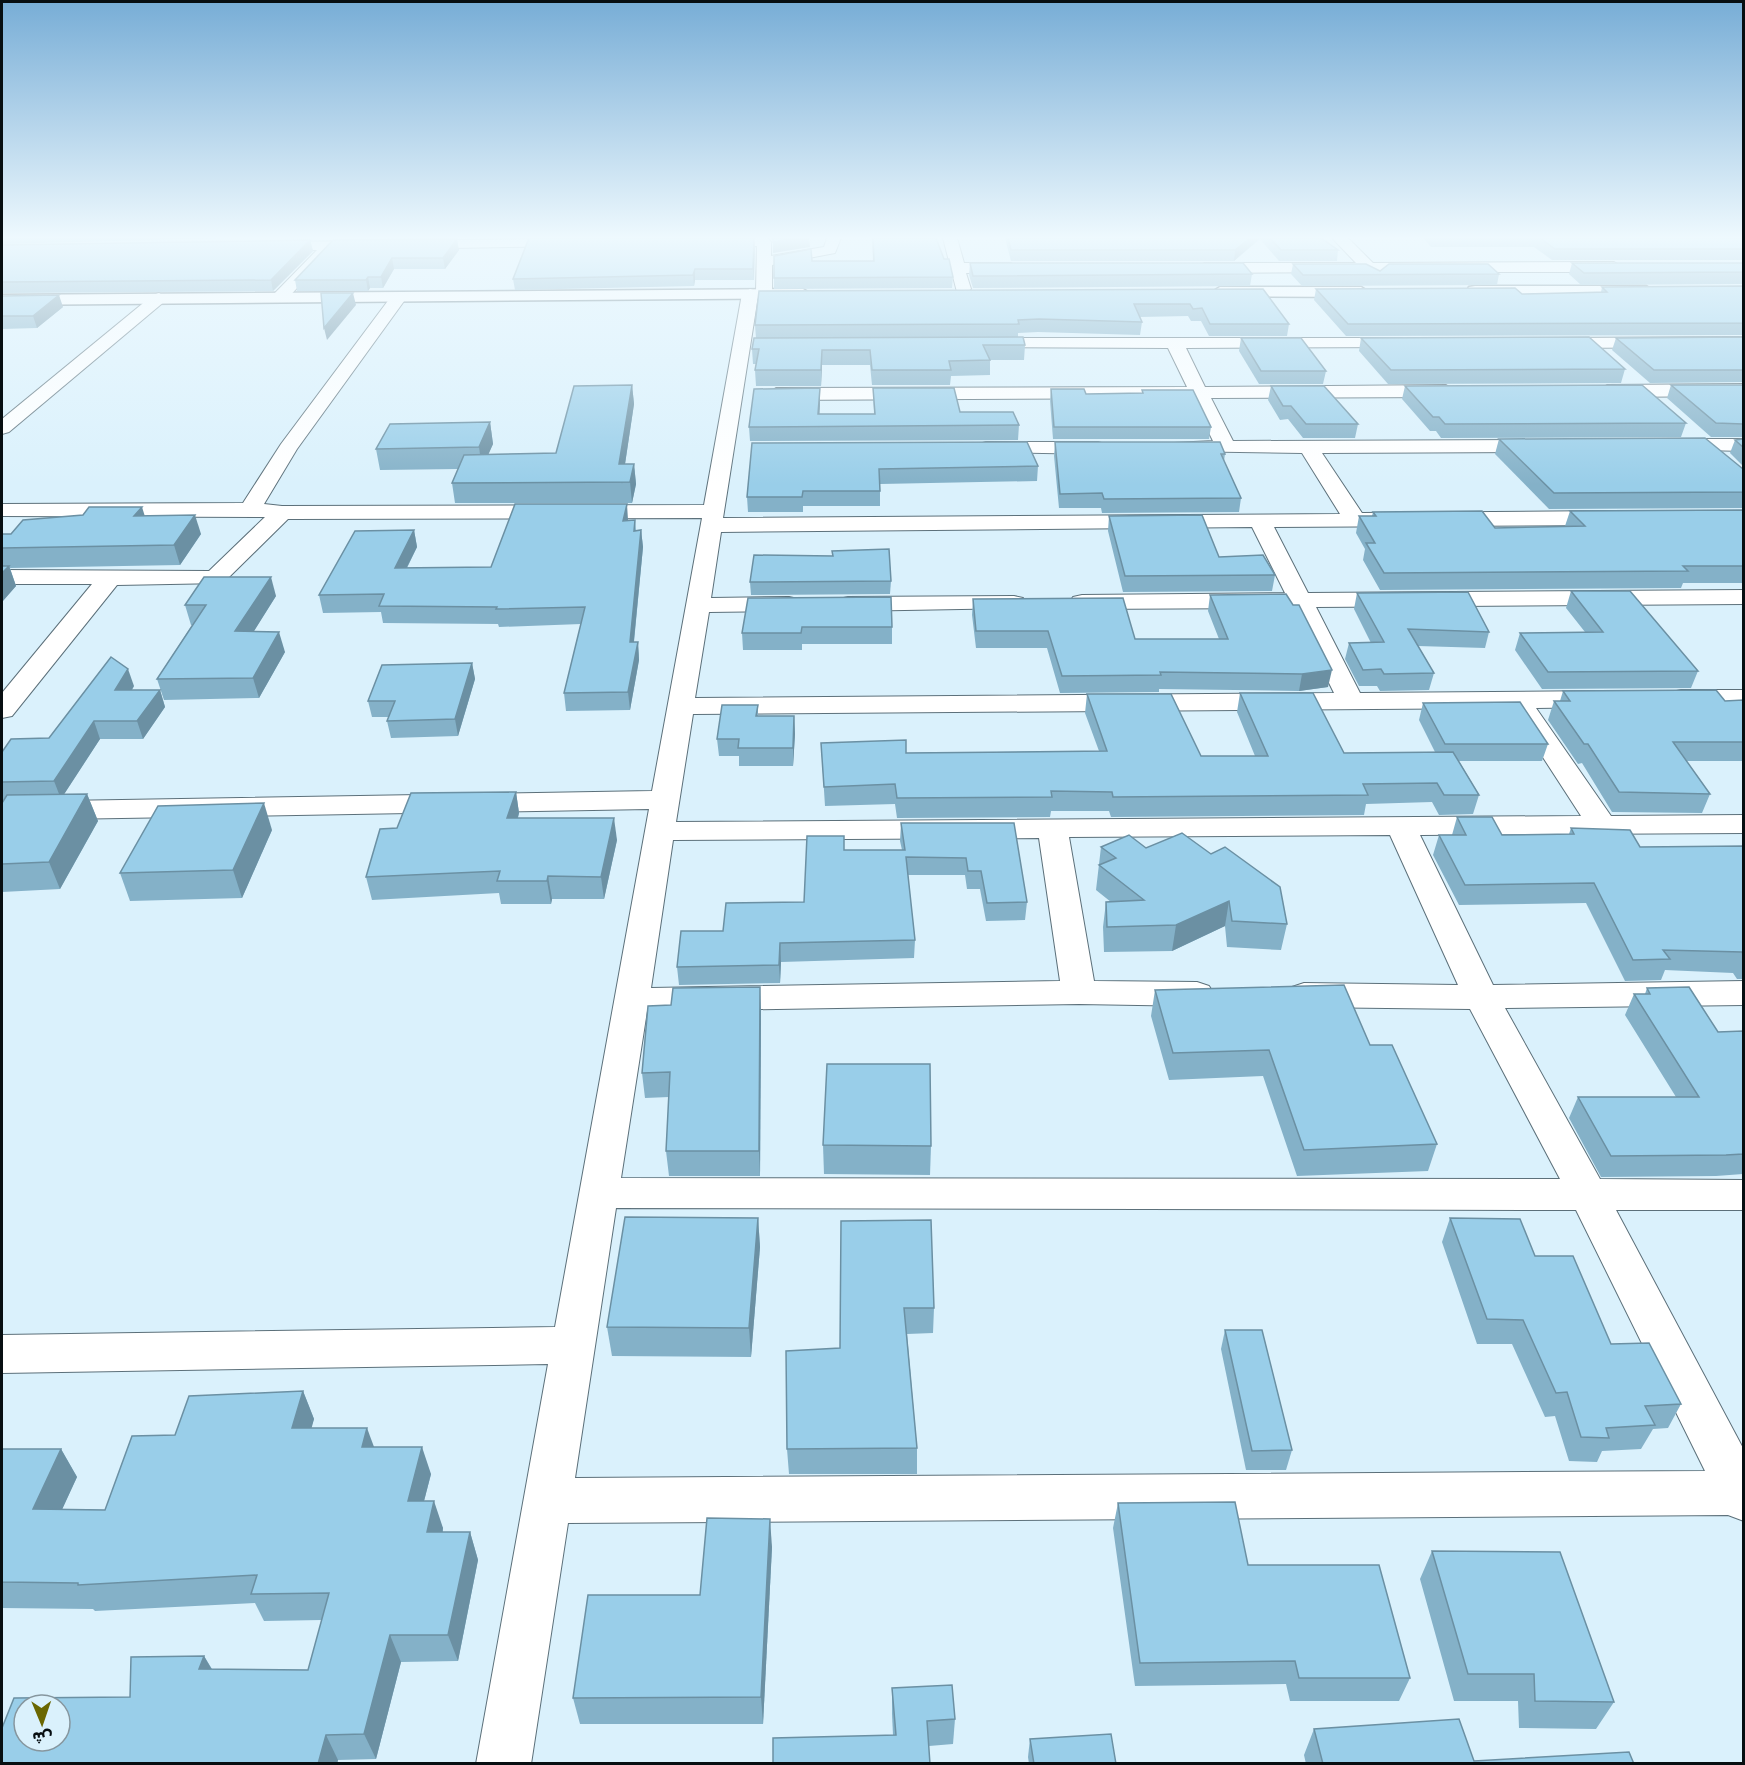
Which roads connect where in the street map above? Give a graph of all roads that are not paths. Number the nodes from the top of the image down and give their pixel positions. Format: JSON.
{"nodes":[{"id":1,"x":132,"y":320,"type":"edge"},
{"id":2,"x":382,"y":320,"type":"edge"},
{"id":3,"x":754,"y":320,"type":"edge"},
{"id":4,"x":1174,"y":342,"type":"junction"},
{"id":5,"x":1743,"y":342,"type":"edge"},
{"id":6,"x":963,"y":343,"type":"edge"},
{"id":7,"x":1424,"y":343,"type":"edge"},
{"id":8,"x":1531,"y":343,"type":"edge"},
{"id":9,"x":1591,"y":343,"type":"junction"},
{"id":10,"x":1608,"y":359,"type":"edge"},
{"id":11,"x":1626,"y":375,"type":"edge"},
{"id":12,"x":1743,"y":390,"type":"edge"},
{"id":13,"x":1464,"y":391,"type":"edge"},
{"id":14,"x":1583,"y":391,"type":"edge"},
{"id":15,"x":1643,"y":391,"type":"junction"},
{"id":16,"x":1200,"y":392,"type":"junction"},
{"id":17,"x":733,"y":394,"type":"junction"},
{"id":18,"x":1660,"y":406,"type":"edge"},
{"id":19,"x":2,"y":428,"type":"edge"},
{"id":20,"x":1686,"y":429,"type":"edge"},
{"id":21,"x":1645,"y":445,"type":"edge"},
{"id":22,"x":1704,"y":445,"type":"junction"},
{"id":23,"x":1743,"y":445,"type":"edge"},
{"id":24,"x":1564,"y":446,"type":"edge"},
{"id":25,"x":1166,"y":447,"type":"edge"},
{"id":26,"x":1226,"y":447,"type":"junction"},
{"id":27,"x":1308,"y":447,"type":"junction"},
{"id":28,"x":963,"y":448,"type":"edge"},
{"id":29,"x":1118,"y":448,"type":"edge"},
{"id":30,"x":1728,"y":466,"type":"edge"},
{"id":31,"x":250,"y":509,"type":"junction"},
{"id":32,"x":12,"y":510,"type":"edge"},
{"id":33,"x":282,"y":513,"type":"junction"},
{"id":34,"x":712,"y":518,"type":"junction"},
{"id":35,"x":1628,"y":518,"type":"edge"},
{"id":36,"x":1355,"y":520,"type":"junction"},
{"id":37,"x":1260,"y":521,"type":"junction"},
{"id":38,"x":2,"y":529,"type":"edge"},
{"id":39,"x":2,"y":577,"type":"edge"},
{"id":40,"x":110,"y":578,"type":"junction"},
{"id":41,"x":1743,"y":597,"type":"edge"},
{"id":42,"x":1301,"y":601,"type":"junction"},
{"id":43,"x":697,"y":605,"type":"junction"},
{"id":44,"x":1625,"y":698,"type":"edge"},
{"id":45,"x":1660,"y":698,"type":"edge"},
{"id":46,"x":1743,"y":698,"type":"edge"},
{"id":47,"x":1518,"y":699,"type":"junction"},
{"id":48,"x":1351,"y":701,"type":"junction"},
{"id":49,"x":681,"y":706,"type":"junction"},
{"id":50,"x":2,"y":710,"type":"edge"},
{"id":51,"x":2,"y":811,"type":"edge"},
{"id":52,"x":662,"y":815,"type":"junction"},
{"id":53,"x":1743,"y":824,"type":"edge"},
{"id":54,"x":1602,"y":825,"type":"junction"},
{"id":55,"x":1401,"y":827,"type":"junction"},
{"id":56,"x":1053,"y":829,"type":"junction"},
{"id":57,"x":1079,"y":992,"type":"junction"},
{"id":58,"x":1743,"y":993,"type":"edge"},
{"id":59,"x":1233,"y":994,"type":"edge"},
{"id":60,"x":1269,"y":994,"type":"edge"},
{"id":61,"x":1481,"y":997,"type":"junction"},
{"id":62,"x":631,"y":1000,"type":"junction"},
{"id":63,"x":599,"y":1193,"type":"junction"},
{"id":64,"x":1743,"y":1195,"type":"edge"},
{"id":65,"x":1589,"y":1196,"type":"junction"},
{"id":66,"x":573,"y":1345,"type":"junction"},
{"id":67,"x":2,"y":1354,"type":"edge"},
{"id":68,"x":1742,"y":1495,"type":"edge"},
{"id":69,"x":547,"y":1501,"type":"junction"},
{"id":70,"x":503,"y":1764,"type":"edge"}],
"edges":[{"from":1,"to":19,"type":"street"},
{"from":2,"to":31,"type":"street"},
{"from":3,"to":17,"type":"street"},
{"from":4,"to":6,"type":"street"},
{"from":4,"to":7,"type":"street"},
{"from":4,"to":16,"type":"street"},
{"from":5,"to":9,"type":"street"},
{"from":8,"to":9,"type":"street"},
{"from":9,"to":10,"type":"street"},
{"from":11,"to":15,"type":"street"},
{"from":12,"to":15,"type":"street"},
{"from":13,"to":16,"type":"street"},
{"from":14,"to":15,"type":"street"},
{"from":15,"to":18,"type":"street"},
{"from":16,"to":17,"type":"street"},
{"from":16,"to":26,"type":"street"},
{"from":17,"to":34,"type":"street"},
{"from":20,"to":22,"type":"street"},
{"from":21,"to":22,"type":"street"},
{"from":22,"to":23,"type":"street"},
{"from":22,"to":30,"type":"street"},
{"from":24,"to":27,"type":"street"},
{"from":25,"to":26,"type":"street"},
{"from":26,"to":27,"type":"street"},
{"from":27,"to":36,"type":"street"},
{"from":28,"to":29,"type":"street"},
{"from":31,"to":32,"type":"street"},
{"from":31,"to":33,"type":"street"},
{"from":32,"to":38,"type":"street"},
{"from":33,"to":34,"type":"street"},
{"from":33,"to":40,"type":"street"},
{"from":34,"to":37,"type":"street"},
{"from":34,"to":43,"type":"street"},
{"from":35,"to":36,"type":"street"},
{"from":36,"to":37,"type":"street"},
{"from":37,"to":42,"type":"street"},
{"from":39,"to":40,"type":"street"},
{"from":40,"to":50,"type":"street"},
{"from":41,"to":42,"type":"street"},
{"from":42,"to":43,"type":"street"},
{"from":42,"to":48,"type":"street"},
{"from":43,"to":49,"type":"street"},
{"from":44,"to":47,"type":"street"},
{"from":45,"to":46,"type":"street"},
{"from":47,"to":48,"type":"street"},
{"from":47,"to":54,"type":"street"},
{"from":48,"to":49,"type":"street"},
{"from":49,"to":52,"type":"street"},
{"from":51,"to":52,"type":"street"},
{"from":52,"to":56,"type":"street"},
{"from":52,"to":62,"type":"street"},
{"from":53,"to":54,"type":"street"},
{"from":54,"to":55,"type":"street"},
{"from":55,"to":56,"type":"street"},
{"from":55,"to":61,"type":"street"},
{"from":56,"to":57,"type":"street"},
{"from":57,"to":59,"type":"street"},
{"from":57,"to":62,"type":"street"},
{"from":58,"to":61,"type":"street"},
{"from":60,"to":61,"type":"street"},
{"from":61,"to":65,"type":"street"},
{"from":62,"to":63,"type":"street"},
{"from":63,"to":65,"type":"street"},
{"from":63,"to":66,"type":"street"},
{"from":64,"to":65,"type":"street"},
{"from":65,"to":68,"type":"street"},
{"from":66,"to":67,"type":"street"},
{"from":66,"to":69,"type":"street"},
{"from":68,"to":69,"type":"street"},
{"from":69,"to":70,"type":"street"}]}
